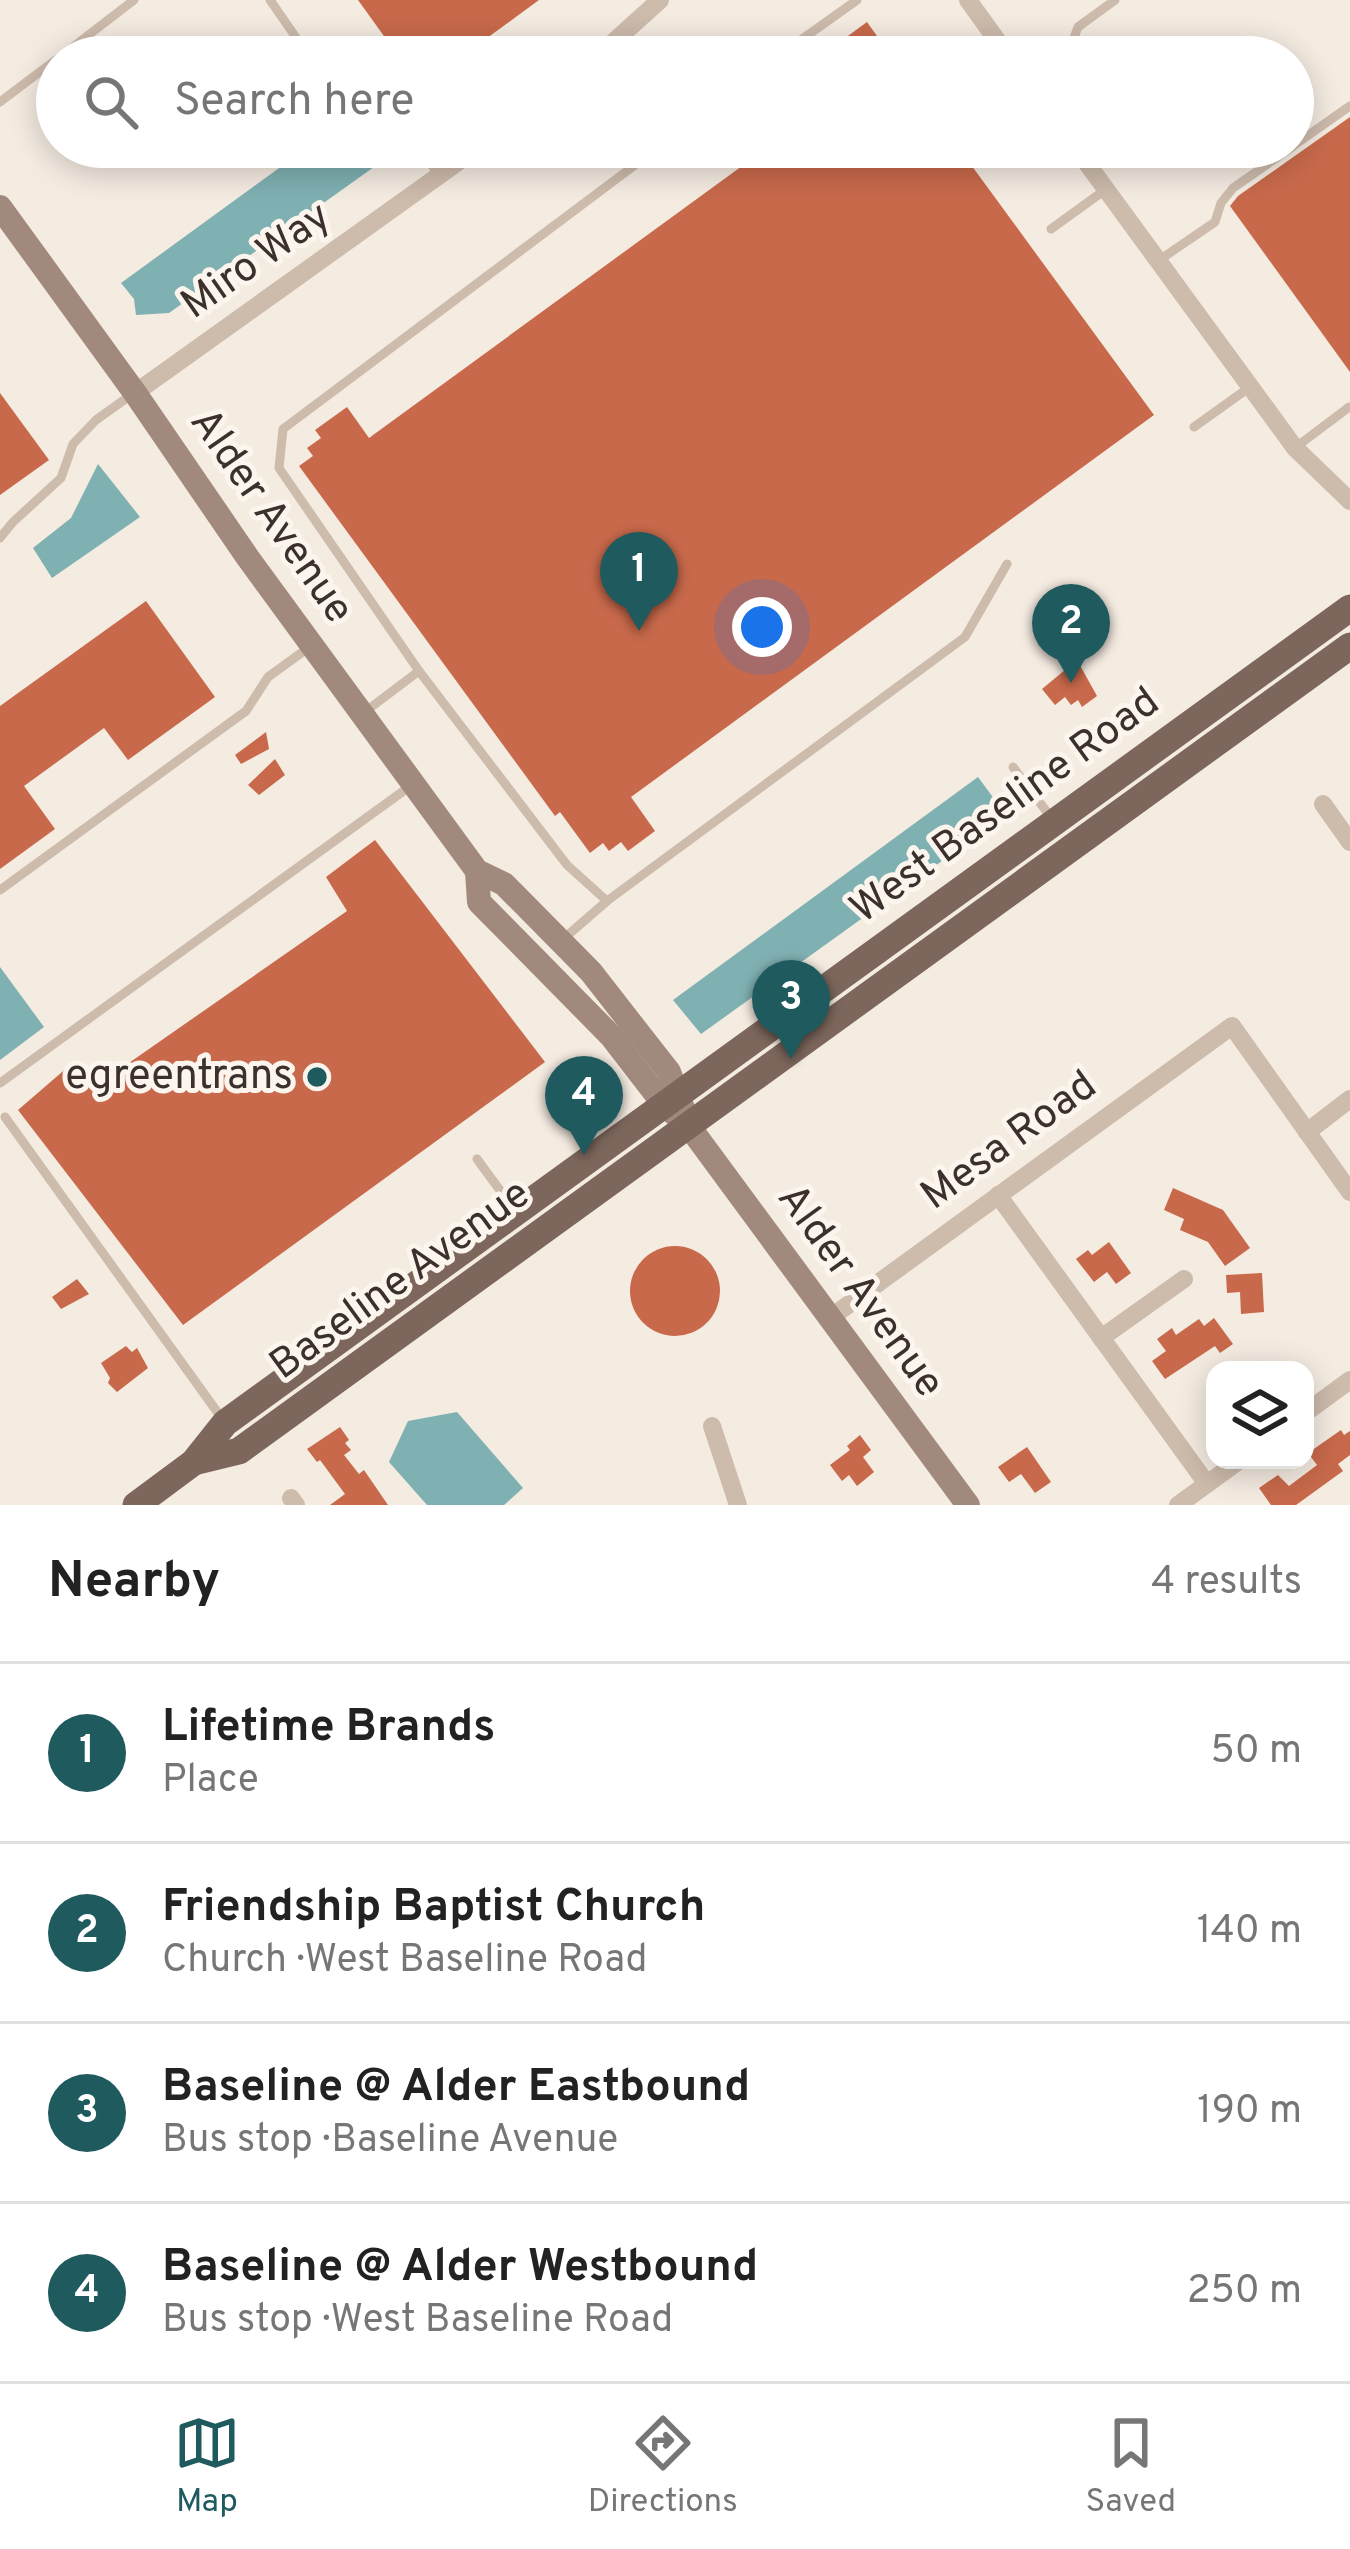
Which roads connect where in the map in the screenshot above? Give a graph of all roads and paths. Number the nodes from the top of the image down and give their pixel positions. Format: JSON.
{"nodes":[{"id":1,"x":134,"y":0,"type":"edge"},
{"id":2,"x":270,"y":0,"type":"edge"},
{"id":3,"x":660,"y":0,"type":"edge"},
{"id":4,"x":857,"y":0,"type":"edge"},
{"id":5,"x":968,"y":0,"type":"edge"},
{"id":6,"x":1115,"y":0,"type":"edge"},
{"id":7,"x":87,"y":36,"type":"edge"},
{"id":8,"x":295,"y":36,"type":"edge"},
{"id":9,"x":620,"y":36,"type":"edge"},
{"id":10,"x":806,"y":36,"type":"edge"},
{"id":11,"x":994,"y":36,"type":"edge"},
{"id":12,"x":1075,"y":36,"type":"edge"},
{"id":13,"x":36,"y":75,"type":"edge"},
{"id":14,"x":0,"y":103,"type":"edge"},
{"id":15,"x":1350,"y":106,"type":"edge"},
{"id":16,"x":1314,"y":131,"type":"edge"},
{"id":17,"x":434,"y":168,"type":"edge"},
{"id":18,"x":451,"y":168,"type":"edge"},
{"id":19,"x":631,"y":168,"type":"edge"},
{"id":20,"x":1090,"y":168,"type":"edge"},
{"id":21,"x":1262,"y":168,"type":"edge"},
{"id":22,"x":440,"y":176,"type":"junction"},
{"id":23,"x":1106,"y":190,"type":"junction"},
{"id":24,"x":5,"y":223,"type":"edge"},
{"id":25,"x":1052,"y":229,"type":"dead end"},
{"id":26,"x":1158,"y":261,"type":"junction"},
{"id":27,"x":1250,"y":387,"type":"junction"},
{"id":28,"x":135,"y":392,"type":"junction"},
{"id":29,"x":1349,"y":407,"type":"edge"},
{"id":30,"x":1193,"y":427,"type":"dead end"},
{"id":31,"x":1295,"y":448,"type":"junction"},
{"id":32,"x":1350,"y":501,"type":"edge"},
{"id":33,"x":0,"y":538,"type":"edge"},
{"id":34,"x":1007,"y":564,"type":"dead end"},
{"id":35,"x":1350,"y":608,"type":"edge"},
{"id":36,"x":312,"y":645,"type":"junction"},
{"id":37,"x":1350,"y":646,"type":"edge"},
{"id":38,"x":419,"y":671,"type":"junction"},
{"id":39,"x":362,"y":713,"type":"junction"},
{"id":40,"x":1012,"y":767,"type":"dead end"},
{"id":41,"x":413,"y":784,"type":"junction"},
{"id":42,"x":1323,"y":804,"type":"dead end"},
{"id":43,"x":1056,"y":824,"type":"junction"},
{"id":44,"x":1350,"y":842,"type":"edge"},
{"id":45,"x":477,"y":871,"type":"junction"},
{"id":46,"x":0,"y":890,"type":"edge"},
{"id":47,"x":607,"y":902,"type":"junction"},
{"id":48,"x":561,"y":941,"type":"junction"},
{"id":49,"x":0,"y":1083,"type":"edge"},
{"id":50,"x":1350,"y":1099,"type":"edge"},
{"id":51,"x":672,"y":1101,"type":"junction"},
{"id":52,"x":5,"y":1118,"type":"dead end"},
{"id":53,"x":688,"y":1125,"type":"junction"},
{"id":54,"x":1307,"y":1132,"type":"junction"},
{"id":55,"x":477,"y":1160,"type":"dead end"},
{"id":56,"x":1350,"y":1192,"type":"edge"},
{"id":57,"x":998,"y":1195,"type":"junction"},
{"id":58,"x":517,"y":1213,"type":"junction"},
{"id":59,"x":1184,"y":1279,"type":"dead end"},
{"id":60,"x":830,"y":1318,"type":"junction"},
{"id":61,"x":1101,"y":1338,"type":"junction"},
{"id":62,"x":1350,"y":1380,"type":"edge"},
{"id":63,"x":1314,"y":1406,"type":"edge"},
{"id":64,"x":225,"y":1424,"type":"junction"},
{"id":65,"x":712,"y":1426,"type":"dead end"},
{"id":66,"x":194,"y":1462,"type":"junction"},
{"id":67,"x":1228,"y":1469,"type":"edge"},
{"id":68,"x":1207,"y":1484,"type":"junction"},
{"id":69,"x":136,"y":1505,"type":"edge"},
{"id":70,"x":738,"y":1505,"type":"edge"},
{"id":71,"x":968,"y":1505,"type":"edge"},
{"id":72,"x":1178,"y":1505,"type":"edge"}],
"edges":[{"from":1,"to":7,"type":"lane"},
{"from":2,"to":8,"type":"lane"},
{"from":3,"to":9,"type":"street"},
{"from":4,"to":10,"type":"lane"},
{"from":5,"to":11,"type":"street"},
{"from":6,"to":12,"type":"lane"},
{"from":13,"to":14,"type":"lane"},
{"from":15,"to":16,"type":"lane"},
{"from":17,"to":22,"type":"lane"},
{"from":18,"to":22,"type":"street","name":"Miro Way"},
{"from":19,"to":38,"type":"lane"},
{"from":20,"to":23,"type":"street"},
{"from":21,"to":26,"type":"lane"},
{"from":22,"to":28,"type":"street","name":"Miro Way"},
{"from":23,"to":25,"type":"lane"},
{"from":23,"to":26,"type":"street"},
{"from":24,"to":28,"type":"main road","name":"Alder Avenue"},
{"from":26,"to":27,"type":"street"},
{"from":27,"to":30,"type":"lane"},
{"from":27,"to":31,"type":"street"},
{"from":28,"to":33,"type":"lane"},
{"from":28,"to":36,"type":"main road","name":"Alder Avenue"},
{"from":29,"to":31,"type":"lane"},
{"from":31,"to":32,"type":"street"},
{"from":34,"to":47,"type":"lane"},
{"from":35,"to":43,"type":"main road","name":"West Baseline Road"},
{"from":36,"to":39,"type":"main road","name":"Alder Avenue"},
{"from":36,"to":46,"type":"lane"},
{"from":37,"to":53,"type":"main road","name":"Baseline Avenue"},
{"from":38,"to":39,"type":"lane"},
{"from":38,"to":47,"type":"lane"},
{"from":39,"to":41,"type":"main road","name":"Alder Avenue"},
{"from":40,"to":43,"type":"lane"},
{"from":41,"to":45,"type":"main road","name":"Alder Avenue"},
{"from":41,"to":49,"type":"lane"},
{"from":42,"to":44,"type":"street"},
{"from":43,"to":51,"type":"main road","name":"West Baseline Road"},
{"from":45,"to":48,"type":"main road","name":"Alder Avenue"},
{"from":45,"to":51,"type":"main road","name":"Alder Avenue"},
{"from":47,"to":48,"type":"lane"},
{"from":48,"to":51,"type":"main road","name":"Alder Avenue"},
{"from":50,"to":54,"type":"street"},
{"from":51,"to":53,"type":"main road","name":"Alder Avenue"},
{"from":51,"to":58,"type":"main road","name":"West Baseline Road"},
{"from":52,"to":64,"type":"lane"},
{"from":53,"to":60,"type":"main road","name":"Alder Avenue"},
{"from":53,"to":66,"type":"main road","name":"Baseline Avenue"},
{"from":54,"to":56,"type":"street"},
{"from":54,"to":57,"type":"street","name":"Mesa Road"},
{"from":55,"to":58,"type":"lane"},
{"from":57,"to":60,"type":"street","name":"Mesa Road"},
{"from":57,"to":61,"type":"street"},
{"from":58,"to":64,"type":"main road","name":"West Baseline Road"},
{"from":59,"to":61,"type":"street"},
{"from":60,"to":71,"type":"main road","name":"Alder Avenue"},
{"from":61,"to":68,"type":"street"},
{"from":62,"to":63,"type":"street"},
{"from":64,"to":66,"type":"main road","name":"West Baseline Road"},
{"from":65,"to":70,"type":"street"},
{"from":66,"to":69,"type":"main road","name":"West Baseline Road"},
{"from":67,"to":68,"type":"street"},
{"from":68,"to":72,"type":"street"}]}
